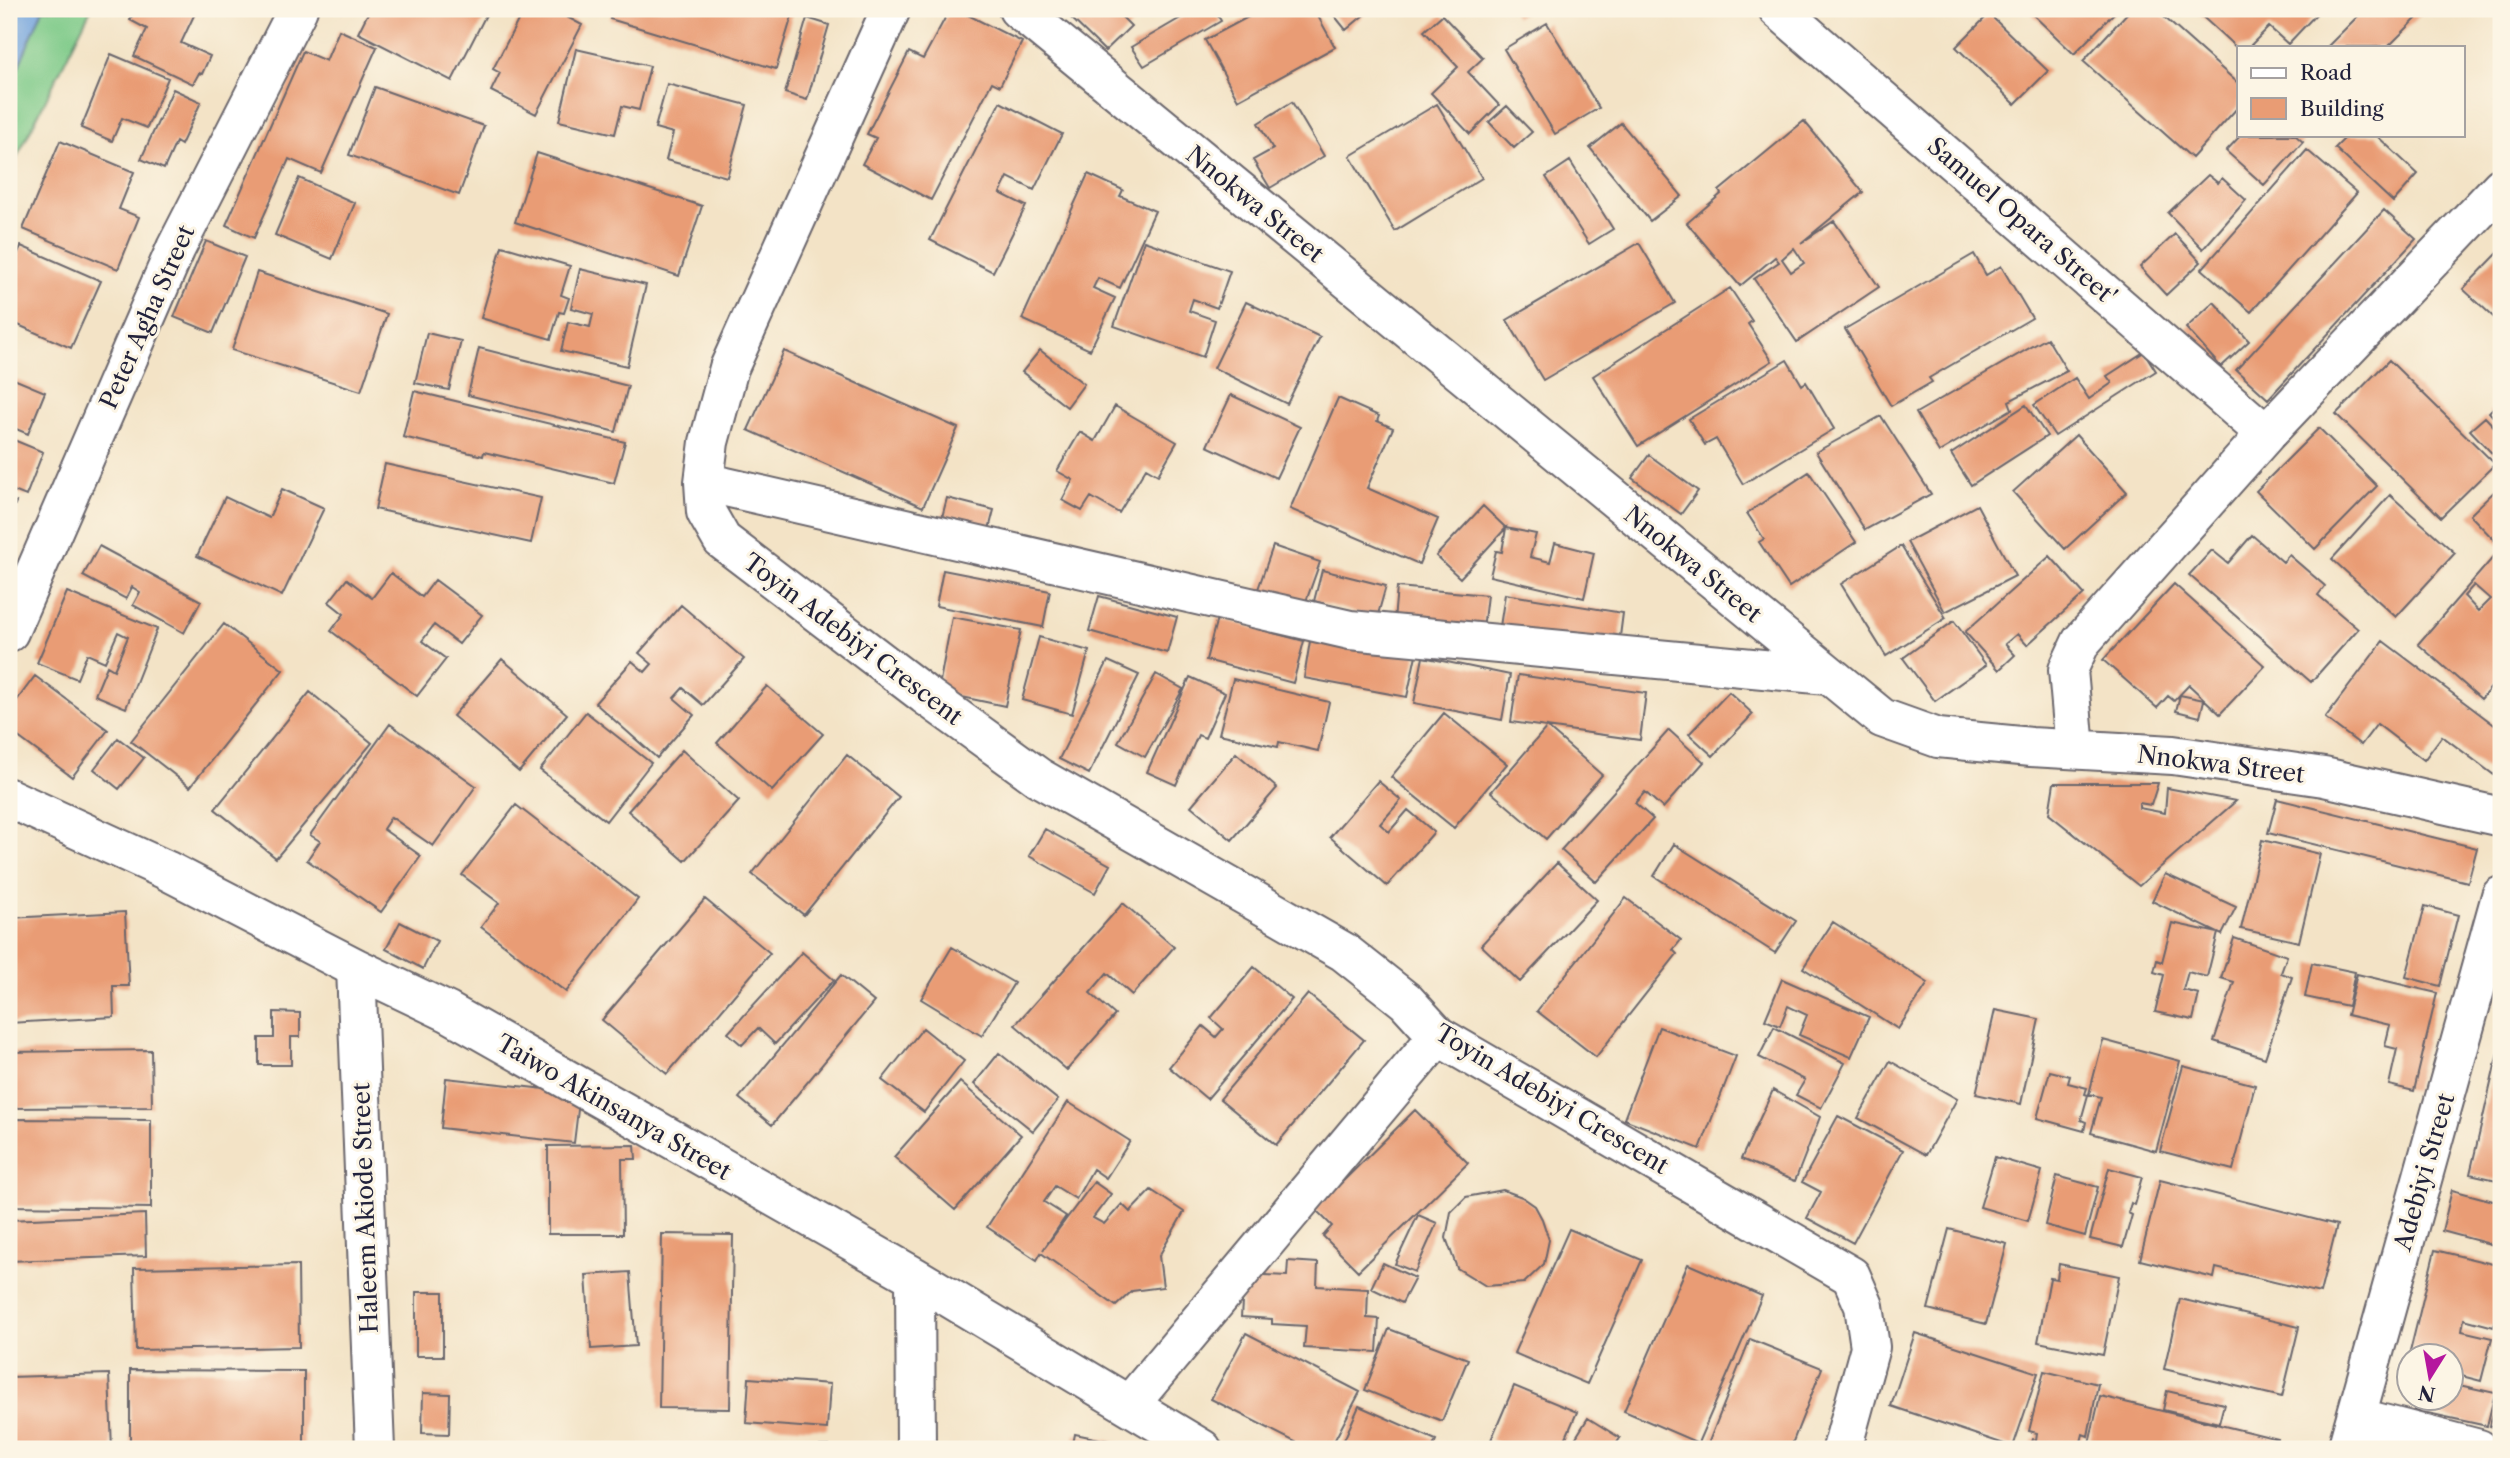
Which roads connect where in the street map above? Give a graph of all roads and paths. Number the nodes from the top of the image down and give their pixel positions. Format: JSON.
{"nodes":[{"id":1,"x":298,"y":9,"type":"edge"},
{"id":2,"x":891,"y":9,"type":"edge"},
{"id":3,"x":1018,"y":9,"type":"edge"},
{"id":4,"x":1779,"y":9,"type":"edge"},
{"id":5,"x":2501,"y":187,"type":"edge"},
{"id":6,"x":2266,"y":434,"type":"junction"},
{"id":7,"x":704,"y":482,"type":"junction"},
{"id":8,"x":9,"y":632,"type":"edge"},
{"id":9,"x":1828,"y":675,"type":"junction"},
{"id":10,"x":2075,"y":749,"type":"junction"},
{"id":11,"x":9,"y":798,"type":"edge"},
{"id":12,"x":2501,"y":817,"type":"edge"},
{"id":13,"x":2501,"y":896,"type":"edge"},
{"id":14,"x":356,"y":968,"type":"junction"},
{"id":15,"x":1438,"y":1036,"type":"junction"},
{"id":16,"x":915,"y":1277,"type":"junction"},
{"id":17,"x":1130,"y":1405,"type":"junction"},
{"id":18,"x":2351,"y":1433,"type":"edge"},
{"id":19,"x":375,"y":1449,"type":"edge"},
{"id":20,"x":916,"y":1449,"type":"edge"},
{"id":21,"x":1202,"y":1449,"type":"edge"},
{"id":22,"x":1842,"y":1449,"type":"edge"},
{"id":23,"x":2479,"y":1449,"type":"edge"}],
"edges":[{"from":1,"to":8,"type":"street","name":"Peter Agha Street"},
{"from":2,"to":7,"type":"street","name":"Toyin Adebiyi Crescent"},
{"from":3,"to":9,"type":"street","name":"Nnokwa Street"},
{"from":4,"to":6,"type":"street","name":"Samuel Opara Street'"},
{"from":5,"to":6,"type":"street"},
{"from":6,"to":10,"type":"street"},
{"from":7,"to":9,"type":"street"},
{"from":7,"to":15,"type":"street","name":"Toyin Adebiyi Crescent"},
{"from":9,"to":10,"type":"street","name":"Nnokwa Street"},
{"from":10,"to":12,"type":"street","name":"Nnokwa Street"},
{"from":11,"to":14,"type":"street","name":"Taiwo Akinsanya Street"},
{"from":13,"to":18,"type":"street","name":"Adebiyi Street"},
{"from":14,"to":16,"type":"street","name":"Taiwo Akinsanya Street"},
{"from":14,"to":19,"type":"street","name":"Haleem Akiode Street"},
{"from":15,"to":17,"type":"street"},
{"from":15,"to":22,"type":"street","name":"Toyin Adebiyi Crescent"},
{"from":16,"to":17,"type":"street","name":"Taiwo Akinsanya Street"},
{"from":16,"to":20,"type":"street"},
{"from":17,"to":21,"type":"street","name":"Taiwo Akinsanya Street"},
{"from":18,"to":23,"type":"street"}]}
